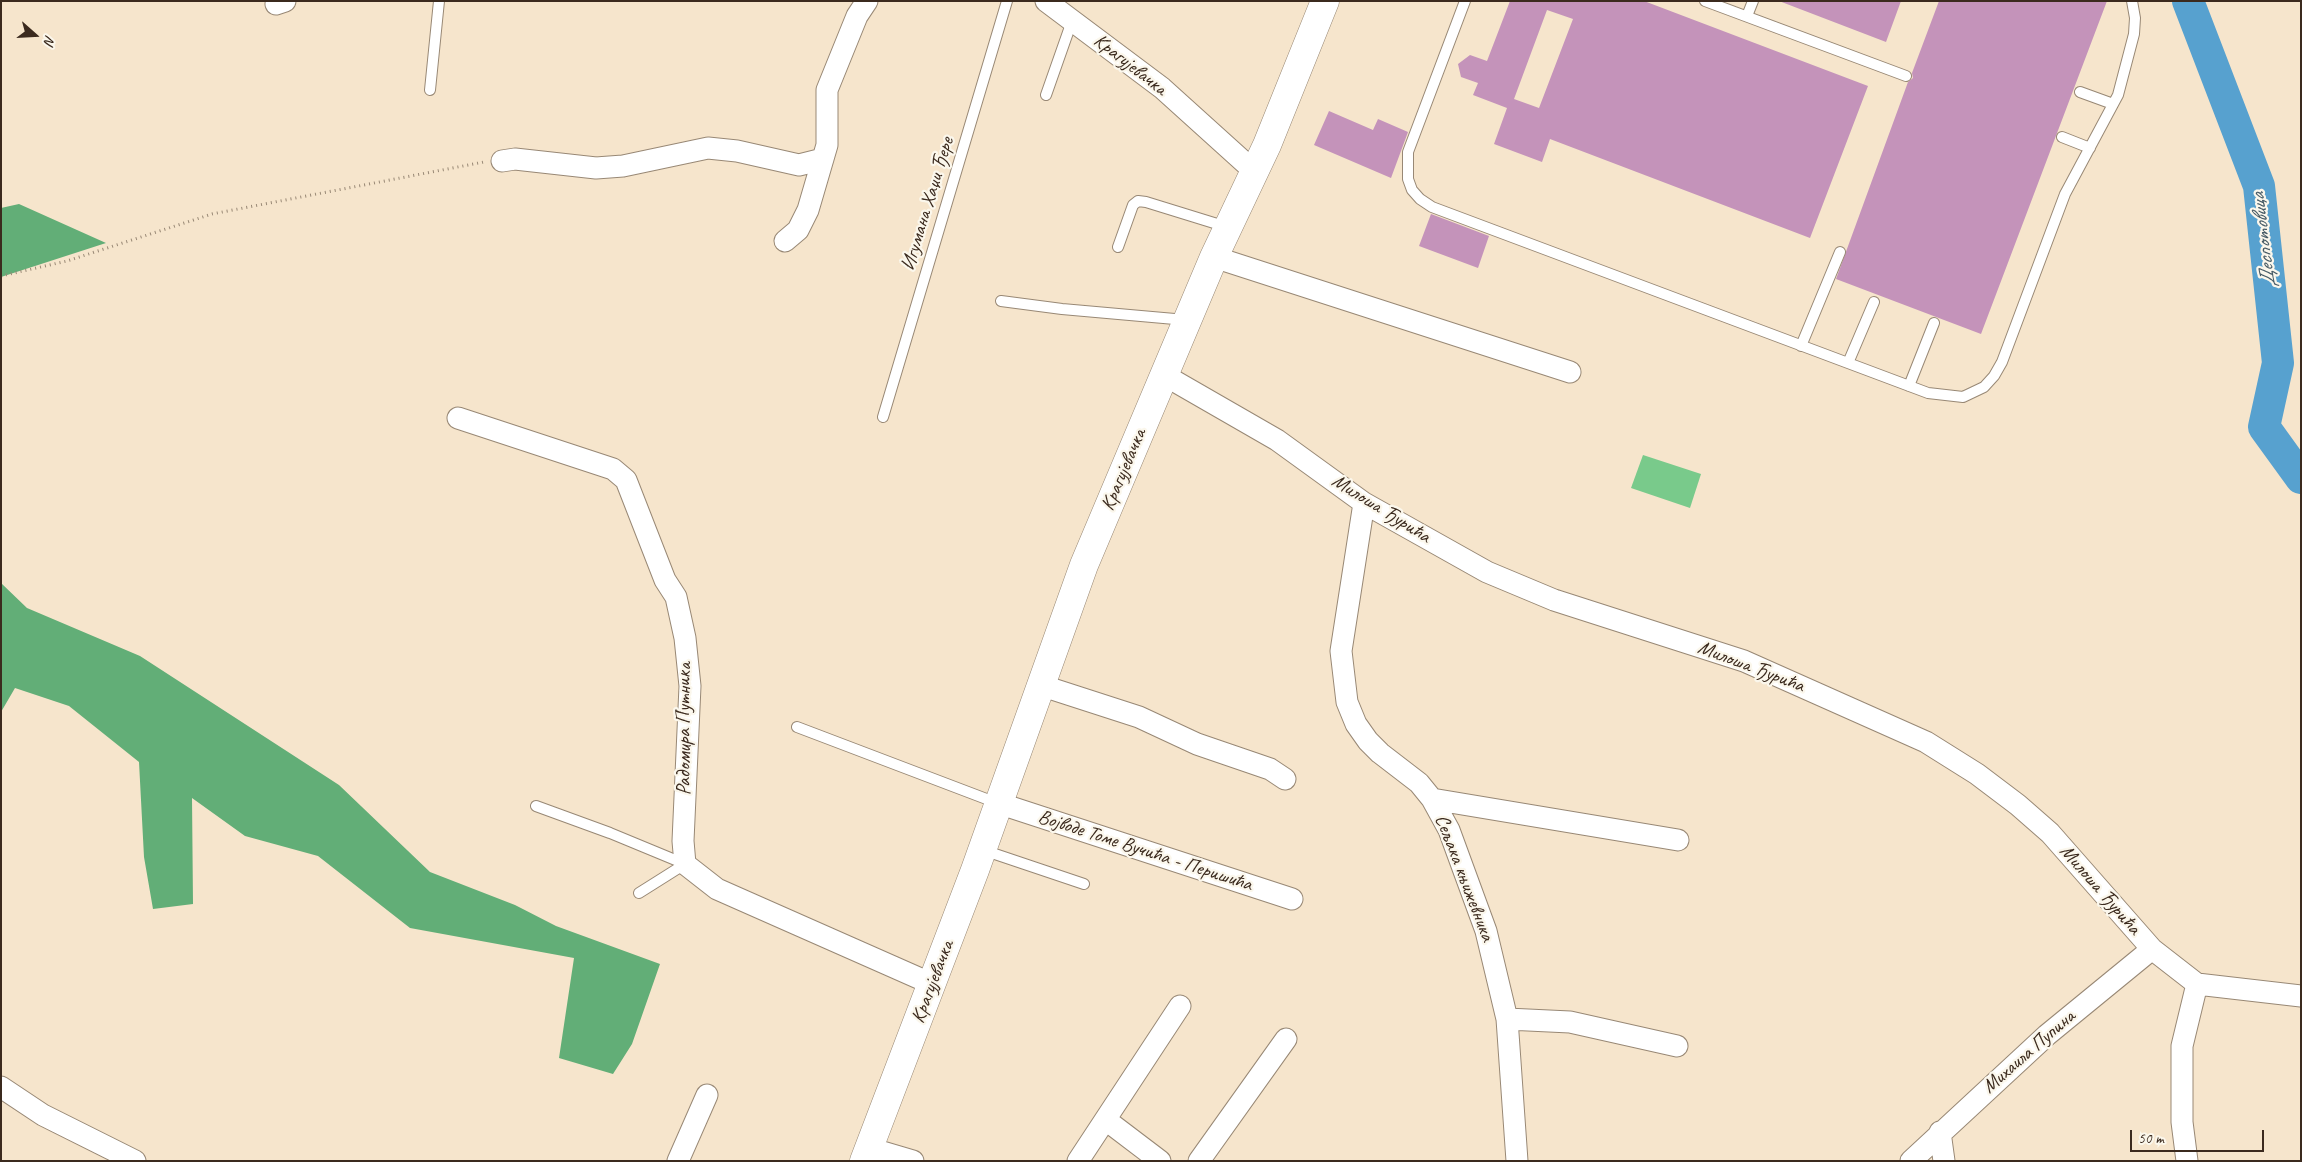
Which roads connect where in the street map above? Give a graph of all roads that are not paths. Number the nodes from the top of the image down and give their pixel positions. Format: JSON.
{"nodes":[{"id":1,"x":439,"y":1,"type":"edge"},
{"id":2,"x":867,"y":1,"type":"edge"},
{"id":3,"x":1007,"y":1,"type":"edge"},
{"id":4,"x":1046,"y":1,"type":"edge"},
{"id":5,"x":1326,"y":1,"type":"edge"},
{"id":6,"x":1464,"y":1,"type":"edge"},
{"id":7,"x":1705,"y":1,"type":"edge"},
{"id":8,"x":1753,"y":1,"type":"edge"},
{"id":9,"x":2132,"y":1,"type":"edge"},
{"id":10,"x":1747,"y":16,"type":"junction"},
{"id":11,"x":1072,"y":21,"type":"junction"},
{"id":12,"x":1906,"y":76,"type":"dead end"},
{"id":13,"x":430,"y":90,"type":"dead end"},
{"id":14,"x":2080,"y":92,"type":"dead end"},
{"id":15,"x":1046,"y":95,"type":"dead end"},
{"id":16,"x":2114,"y":104,"type":"junction"},
{"id":17,"x":2062,"y":138,"type":"dead end"},
{"id":18,"x":2090,"y":148,"type":"junction"},
{"id":19,"x":823,"y":159,"type":"junction"},
{"id":20,"x":502,"y":161,"type":"road end"},
{"id":21,"x":1255,"y":172,"type":"junction"},
{"id":22,"x":1228,"y":227,"type":"junction"},
{"id":23,"x":785,"y":241,"type":"dead end"},
{"id":24,"x":1118,"y":247,"type":"dead end"},
{"id":25,"x":1840,"y":252,"type":"dead end"},
{"id":26,"x":1214,"y":257,"type":"junction"},
{"id":27,"x":1001,"y":301,"type":"dead end"},
{"id":28,"x":1874,"y":302,"type":"dead end"},
{"id":29,"x":1188,"y":320,"type":"junction"},
{"id":30,"x":1934,"y":323,"type":"dead end"},
{"id":31,"x":1801,"y":346,"type":"junction"},
{"id":32,"x":1848,"y":363,"type":"junction"},
{"id":33,"x":1570,"y":372,"type":"dead end"},
{"id":34,"x":1164,"y":375,"type":"junction"},
{"id":35,"x":1909,"y":386,"type":"junction"},
{"id":36,"x":883,"y":417,"type":"dead end"},
{"id":37,"x":458,"y":418,"type":"dead end"},
{"id":38,"x":1364,"y":503,"type":"junction"},
{"id":39,"x":1040,"y":685,"type":"junction"},
{"id":40,"x":796,"y":727,"type":"dead end"},
{"id":41,"x":1285,"y":779,"type":"dead end"},
{"id":42,"x":1432,"y":799,"type":"junction"},
{"id":43,"x":998,"y":803,"type":"junction"},
{"id":44,"x":536,"y":806,"type":"dead end"},
{"id":45,"x":1678,"y":840,"type":"dead end"},
{"id":46,"x":982,"y":850,"type":"junction"},
{"id":47,"x":685,"y":864,"type":"junction"},
{"id":48,"x":1084,"y":884,"type":"dead end"},
{"id":49,"x":639,"y":893,"type":"dead end"},
{"id":50,"x":1292,"y":899,"type":"dead end"},
{"id":51,"x":2152,"y":949,"type":"junction"},
{"id":52,"x":932,"y":984,"type":"junction"},
{"id":53,"x":2197,"y":984,"type":"junction"},
{"id":54,"x":2301,"y":996,"type":"edge"},
{"id":55,"x":1180,"y":1006,"type":"dead end"},
{"id":56,"x":1507,"y":1019,"type":"junction"},
{"id":57,"x":1286,"y":1039,"type":"dead end"},
{"id":58,"x":1677,"y":1046,"type":"dead end"},
{"id":59,"x":1,"y":1087,"type":"edge"},
{"id":60,"x":707,"y":1095,"type":"dead end"},
{"id":61,"x":1106,"y":1120,"type":"junction"},
{"id":62,"x":1940,"y":1132,"type":"junction"},
{"id":63,"x":867,"y":1154,"type":"edge"},
{"id":64,"x":135,"y":1161,"type":"edge"},
{"id":65,"x":678,"y":1161,"type":"edge"},
{"id":66,"x":913,"y":1161,"type":"edge"},
{"id":67,"x":1078,"y":1161,"type":"edge"},
{"id":68,"x":1160,"y":1161,"type":"edge"},
{"id":69,"x":1199,"y":1161,"type":"edge"},
{"id":70,"x":1517,"y":1161,"type":"edge"},
{"id":71,"x":1911,"y":1161,"type":"edge"},
{"id":72,"x":1944,"y":1161,"type":"edge"},
{"id":73,"x":2187,"y":1161,"type":"edge"}],
"edges":[{"from":1,"to":13,"type":"lane"},
{"from":2,"to":19,"type":"street"},
{"from":3,"to":36,"type":"lane","name":"Игумана Хаџи Ђере"},
{"from":4,"to":11,"type":"street","name":"Крагујевачка"},
{"from":5,"to":21,"type":"main road","name":"Крагујевачка"},
{"from":6,"to":31,"type":"lane"},
{"from":7,"to":10,"type":"lane"},
{"from":8,"to":10,"type":"lane"},
{"from":9,"to":16,"type":"lane"},
{"from":10,"to":12,"type":"lane"},
{"from":11,"to":15,"type":"lane"},
{"from":11,"to":21,"type":"street","name":"Крагујевачка"},
{"from":14,"to":16,"type":"lane"},
{"from":16,"to":18,"type":"lane"},
{"from":17,"to":18,"type":"lane"},
{"from":18,"to":35,"type":"lane"},
{"from":19,"to":20,"type":"street"},
{"from":19,"to":23,"type":"street"},
{"from":21,"to":22,"type":"main road","name":"Крагујевачка"},
{"from":22,"to":24,"type":"lane"},
{"from":22,"to":26,"type":"main road","name":"Крагујевачка"},
{"from":25,"to":31,"type":"lane"},
{"from":26,"to":29,"type":"main road","name":"Крагујевачка"},
{"from":26,"to":33,"type":"street"},
{"from":27,"to":29,"type":"lane"},
{"from":28,"to":32,"type":"lane"},
{"from":29,"to":34,"type":"main road","name":"Крагујевачка"},
{"from":30,"to":35,"type":"lane"},
{"from":31,"to":32,"type":"lane"},
{"from":32,"to":35,"type":"lane"},
{"from":34,"to":38,"type":"street","name":"Милоша Ђурића"},
{"from":34,"to":39,"type":"main road","name":"Крагујевачка"},
{"from":37,"to":47,"type":"street","name":"Радомира Путника"},
{"from":38,"to":42,"type":"street","name":"Сељака књижевника"},
{"from":38,"to":51,"type":"street","name":"Милоша Ђурића"},
{"from":39,"to":41,"type":"street"},
{"from":39,"to":43,"type":"main road","name":"Крагујевачка"},
{"from":40,"to":43,"type":"lane"},
{"from":42,"to":45,"type":"street"},
{"from":42,"to":56,"type":"street","name":"Сељака књижевника"},
{"from":43,"to":46,"type":"main road","name":"Крагујевачка"},
{"from":43,"to":50,"type":"street","name":"Војводе Томе Вучића - Перишића"},
{"from":44,"to":47,"type":"lane"},
{"from":46,"to":48,"type":"lane"},
{"from":46,"to":52,"type":"main road","name":"Крагујевачка"},
{"from":47,"to":49,"type":"lane"},
{"from":47,"to":52,"type":"street"},
{"from":51,"to":53,"type":"street","name":"Милоша Ђурића"},
{"from":51,"to":62,"type":"street","name":"Михаила Пупина"},
{"from":52,"to":63,"type":"main road","name":"Крагујевачка"},
{"from":53,"to":54,"type":"street"},
{"from":53,"to":73,"type":"street"},
{"from":55,"to":61,"type":"street"},
{"from":56,"to":58,"type":"street"},
{"from":56,"to":70,"type":"street","name":"Сељака књижевника"},
{"from":57,"to":69,"type":"street"},
{"from":59,"to":64,"type":"street"},
{"from":60,"to":65,"type":"street"},
{"from":61,"to":67,"type":"street"},
{"from":61,"to":68,"type":"street"},
{"from":62,"to":71,"type":"street","name":"Михаила Пупина"},
{"from":62,"to":72,"type":"street"},
{"from":63,"to":66,"type":"street"}]}
